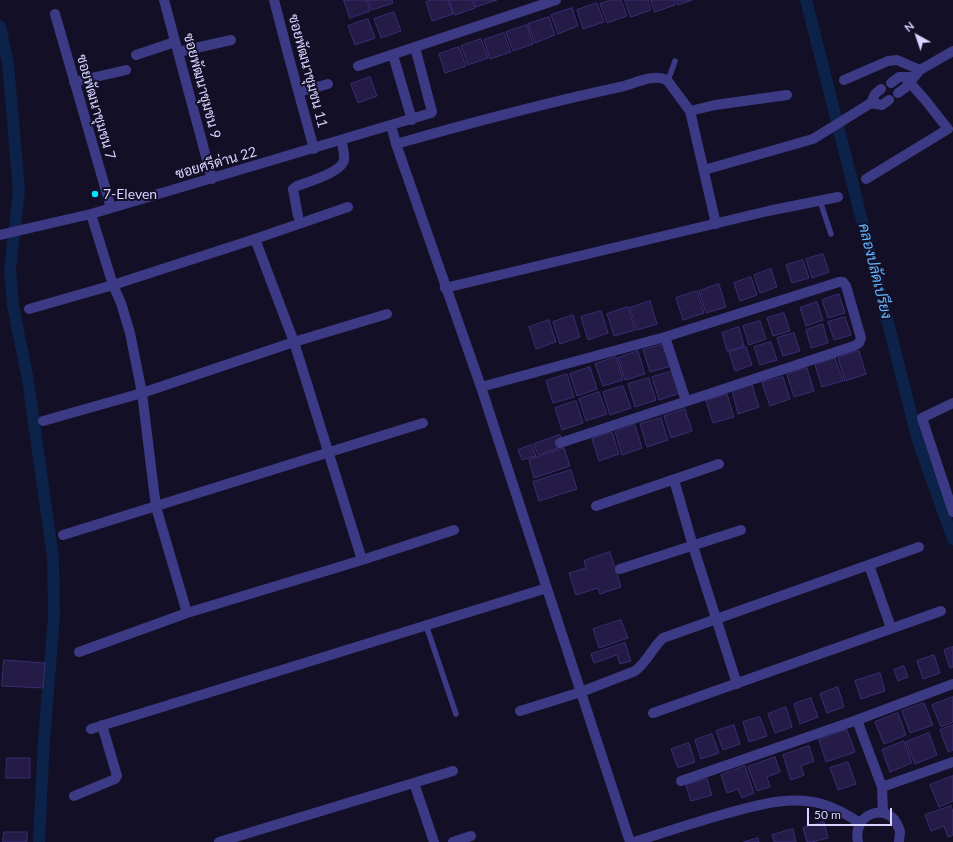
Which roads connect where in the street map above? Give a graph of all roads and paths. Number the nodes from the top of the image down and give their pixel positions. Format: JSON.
{"nodes":[{"id":1,"x":164,"y":0,"type":"edge"},
{"id":2,"x":274,"y":0,"type":"edge"},
{"id":3,"x":556,"y":0,"type":"edge"},
{"id":4,"x":54,"y":14,"type":"dead end"},
{"id":5,"x":231,"y":40,"type":"dead end"},
{"id":6,"x":175,"y":42,"type":"junction"},
{"id":7,"x":415,"y":47,"type":"junction"},
{"id":8,"x":178,"y":52,"type":"junction"},
{"id":9,"x":953,"y":52,"type":"edge"},
{"id":10,"x":136,"y":55,"type":"dead end"},
{"id":11,"x":393,"y":55,"type":"junction"},
{"id":12,"x":675,"y":61,"type":"dead end"},
{"id":13,"x":358,"y":66,"type":"dead end"},
{"id":14,"x":126,"y":70,"type":"dead end"},
{"id":15,"x":912,"y":76,"type":"junction"},
{"id":16,"x":667,"y":80,"type":"junction"},
{"id":17,"x":844,"y":80,"type":"dead end"},
{"id":18,"x":74,"y":82,"type":"junction"},
{"id":19,"x":891,"y":83,"type":"dead end"},
{"id":20,"x":328,"y":84,"type":"dead end"},
{"id":21,"x":881,"y":89,"type":"dead end"},
{"id":22,"x":298,"y":92,"type":"junction"},
{"id":23,"x":898,"y":93,"type":"dead end"},
{"id":24,"x":787,"y":95,"type":"dead end"},
{"id":25,"x":889,"y":100,"type":"dead end"},
{"id":26,"x":871,"y":103,"type":"junction"},
{"id":27,"x":690,"y":111,"type":"junction"},
{"id":28,"x":412,"y":120,"type":"junction"},
{"id":29,"x":391,"y":126,"type":"junction"},
{"id":30,"x":950,"y":127,"type":"edge"},
{"id":31,"x":342,"y":140,"type":"junction"},
{"id":32,"x":396,"y":144,"type":"junction"},
{"id":33,"x":314,"y":149,"type":"junction"},
{"id":34,"x":704,"y":170,"type":"junction"},
{"id":35,"x":212,"y":179,"type":"junction"},
{"id":36,"x":866,"y":179,"type":"dead end"},
{"id":37,"x":838,"y":197,"type":"dead end"},
{"id":38,"x":820,"y":201,"type":"junction"},
{"id":39,"x":348,"y":207,"type":"dead end"},
{"id":40,"x":111,"y":208,"type":"junction"},
{"id":41,"x":91,"y":214,"type":"junction"},
{"id":42,"x":298,"y":216,"type":"dead end"},
{"id":43,"x":716,"y":224,"type":"junction"},
{"id":44,"x":831,"y":234,"type":"dead end"},
{"id":45,"x":0,"y":235,"type":"edge"},
{"id":46,"x":255,"y":240,"type":"junction"},
{"id":47,"x":113,"y":285,"type":"junction"},
{"id":48,"x":445,"y":288,"type":"junction"},
{"id":49,"x":29,"y":309,"type":"dead end"},
{"id":50,"x":387,"y":314,"type":"dead end"},
{"id":51,"x":665,"y":337,"type":"junction"},
{"id":52,"x":294,"y":342,"type":"junction"},
{"id":53,"x":481,"y":387,"type":"junction"},
{"id":54,"x":142,"y":393,"type":"junction"},
{"id":55,"x":686,"y":402,"type":"junction"},
{"id":56,"x":953,"y":403,"type":"edge"},
{"id":57,"x":43,"y":421,"type":"dead end"},
{"id":58,"x":423,"y":423,"type":"dead end"},
{"id":59,"x":560,"y":443,"type":"dead end"},
{"id":60,"x":328,"y":452,"type":"junction"},
{"id":61,"x":719,"y":464,"type":"dead end"},
{"id":62,"x":674,"y":480,"type":"junction"},
{"id":63,"x":950,"y":491,"type":"edge"},
{"id":64,"x":596,"y":506,"type":"dead end"},
{"id":65,"x":156,"y":507,"type":"junction"},
{"id":66,"x":953,"y":512,"type":"edge"},
{"id":67,"x":454,"y":530,"type":"dead end"},
{"id":68,"x":741,"y":530,"type":"dead end"},
{"id":69,"x":63,"y":535,"type":"dead end"},
{"id":70,"x":693,"y":546,"type":"junction"},
{"id":71,"x":919,"y":547,"type":"dead end"},
{"id":72,"x":362,"y":560,"type":"junction"},
{"id":73,"x":869,"y":565,"type":"junction"},
{"id":74,"x":620,"y":569,"type":"dead end"},
{"id":75,"x":547,"y":588,"type":"junction"},
{"id":76,"x":941,"y":611,"type":"dead end"},
{"id":77,"x":186,"y":613,"type":"junction"},
{"id":78,"x":716,"y":618,"type":"junction"},
{"id":79,"x":426,"y":626,"type":"junction"},
{"id":80,"x":892,"y":628,"type":"junction"},
{"id":81,"x":79,"y":652,"type":"dead end"},
{"id":82,"x":737,"y":684,"type":"junction"},
{"id":83,"x":953,"y":684,"type":"edge"},
{"id":84,"x":581,"y":692,"type":"junction"},
{"id":85,"x":520,"y":711,"type":"dead end"},
{"id":86,"x":653,"y":713,"type":"dead end"},
{"id":87,"x":456,"y":714,"type":"dead end"},
{"id":88,"x":857,"y":720,"type":"junction"},
{"id":89,"x":102,"y":725,"type":"junction"},
{"id":90,"x":90,"y":729,"type":"dead end"},
{"id":91,"x":953,"y":762,"type":"edge"},
{"id":92,"x":453,"y":771,"type":"dead end"},
{"id":93,"x":680,"y":781,"type":"dead end"},
{"id":94,"x":414,"y":783,"type":"junction"},
{"id":95,"x":882,"y":787,"type":"junction"},
{"id":96,"x":74,"y":796,"type":"dead end"},
{"id":97,"x":883,"y":813,"type":"junction"},
{"id":98,"x":860,"y":823,"type":"junction"},
{"id":99,"x":471,"y":836,"type":"dead end"},
{"id":100,"x":219,"y":842,"type":"edge"},
{"id":101,"x":434,"y":842,"type":"edge"},
{"id":102,"x":453,"y":842,"type":"edge"},
{"id":103,"x":630,"y":842,"type":"edge"},
{"id":104,"x":634,"y":842,"type":"edge"},
{"id":105,"x":858,"y":842,"type":"edge"},
{"id":106,"x":899,"y":842,"type":"edge"}],
"edges":[{"from":1,"to":6,"type":"street","name":"ซอยพัฒนาชุมชน 9"},
{"from":2,"to":22,"type":"street","name":"ซอยพัฒนาชุมชน 11"},
{"from":3,"to":7,"type":"street"},
{"from":4,"to":18,"type":"street","name":"ซอยพัฒนาชุมชน 7"},
{"from":5,"to":8,"type":"street"},
{"from":6,"to":8,"type":"street","name":"ซอยพัฒนาชุมชน 9"},
{"from":6,"to":10,"type":"street"},
{"from":7,"to":11,"type":"street"},
{"from":7,"to":28,"type":"street","name":"ซอยศรีด่าน 22"},
{"from":8,"to":35,"type":"street","name":"ซอยพัฒนาชุมชน 9"},
{"from":9,"to":15,"type":"street"},
{"from":11,"to":13,"type":"street"},
{"from":11,"to":28,"type":"street"},
{"from":12,"to":16,"type":"lane"},
{"from":14,"to":18,"type":"street"},
{"from":15,"to":17,"type":"street"},
{"from":15,"to":19,"type":"street"},
{"from":15,"to":23,"type":"street"},
{"from":15,"to":30,"type":"street"},
{"from":16,"to":27,"type":"street"},
{"from":16,"to":32,"type":"street"},
{"from":18,"to":40,"type":"street","name":"ซอยพัฒนาชุมชน 7"},
{"from":20,"to":22,"type":"street"},
{"from":21,"to":26,"type":"street"},
{"from":22,"to":33,"type":"street","name":"ซอยพัฒนาชุมชน 11"},
{"from":24,"to":27,"type":"street"},
{"from":25,"to":26,"type":"street"},
{"from":26,"to":34,"type":"street"},
{"from":27,"to":34,"type":"street"},
{"from":28,"to":29,"type":"street","name":"ซอยศรีด่าน 22"},
{"from":29,"to":31,"type":"street","name":"ซอยศรีด่าน 22"},
{"from":29,"to":32,"type":"street"},
{"from":30,"to":36,"type":"street"},
{"from":31,"to":33,"type":"street","name":"ซอยศรีด่าน 22"},
{"from":31,"to":42,"type":"street"},
{"from":32,"to":48,"type":"street"},
{"from":33,"to":35,"type":"street","name":"ซอยศรีด่าน 22"},
{"from":34,"to":43,"type":"street"},
{"from":35,"to":40,"type":"street","name":"ซอยศรีด่าน 22"},
{"from":37,"to":38,"type":"street"},
{"from":38,"to":43,"type":"street"},
{"from":38,"to":44,"type":"lane"},
{"from":39,"to":46,"type":"street"},
{"from":40,"to":41,"type":"street","name":"ซอยศรีด่าน 22"},
{"from":41,"to":45,"type":"street","name":"ซอยศรีด่าน 22"},
{"from":41,"to":47,"type":"street"},
{"from":43,"to":48,"type":"street"},
{"from":46,"to":47,"type":"street"},
{"from":46,"to":52,"type":"street"},
{"from":47,"to":49,"type":"street"},
{"from":47,"to":54,"type":"street"},
{"from":48,"to":53,"type":"street"},
{"from":50,"to":52,"type":"street"},
{"from":51,"to":53,"type":"street"},
{"from":51,"to":55,"type":"street"},
{"from":51,"to":55,"type":"street"},
{"from":52,"to":54,"type":"street"},
{"from":52,"to":60,"type":"street"},
{"from":53,"to":75,"type":"street"},
{"from":54,"to":57,"type":"street"},
{"from":54,"to":65,"type":"street"},
{"from":55,"to":59,"type":"street"},
{"from":56,"to":63,"type":"street"},
{"from":58,"to":60,"type":"street"},
{"from":60,"to":65,"type":"street"},
{"from":60,"to":72,"type":"street"},
{"from":61,"to":62,"type":"street"},
{"from":62,"to":64,"type":"street"},
{"from":62,"to":70,"type":"street"},
{"from":63,"to":66,"type":"street"},
{"from":65,"to":69,"type":"street"},
{"from":65,"to":77,"type":"street"},
{"from":67,"to":72,"type":"street"},
{"from":68,"to":70,"type":"street"},
{"from":70,"to":74,"type":"street"},
{"from":70,"to":78,"type":"street"},
{"from":71,"to":73,"type":"street"},
{"from":72,"to":77,"type":"street"},
{"from":73,"to":78,"type":"street"},
{"from":73,"to":80,"type":"street"},
{"from":75,"to":79,"type":"street"},
{"from":75,"to":84,"type":"street"},
{"from":76,"to":80,"type":"street"},
{"from":77,"to":81,"type":"street"},
{"from":78,"to":82,"type":"street"},
{"from":78,"to":84,"type":"street"},
{"from":79,"to":87,"type":"lane"},
{"from":79,"to":89,"type":"street"},
{"from":80,"to":82,"type":"street"},
{"from":82,"to":86,"type":"street"},
{"from":83,"to":88,"type":"street"},
{"from":84,"to":85,"type":"street"},
{"from":84,"to":103,"type":"street"},
{"from":88,"to":93,"type":"street"},
{"from":88,"to":95,"type":"street"},
{"from":89,"to":90,"type":"street"},
{"from":89,"to":96,"type":"street"},
{"from":91,"to":95,"type":"street"},
{"from":92,"to":94,"type":"street"},
{"from":94,"to":100,"type":"street"},
{"from":94,"to":101,"type":"street"},
{"from":95,"to":97,"type":"street"},
{"from":97,"to":98,"type":"street"},
{"from":97,"to":106,"type":"street"},
{"from":98,"to":104,"type":"street"},
{"from":98,"to":105,"type":"street"},
{"from":99,"to":102,"type":"street"}]}
